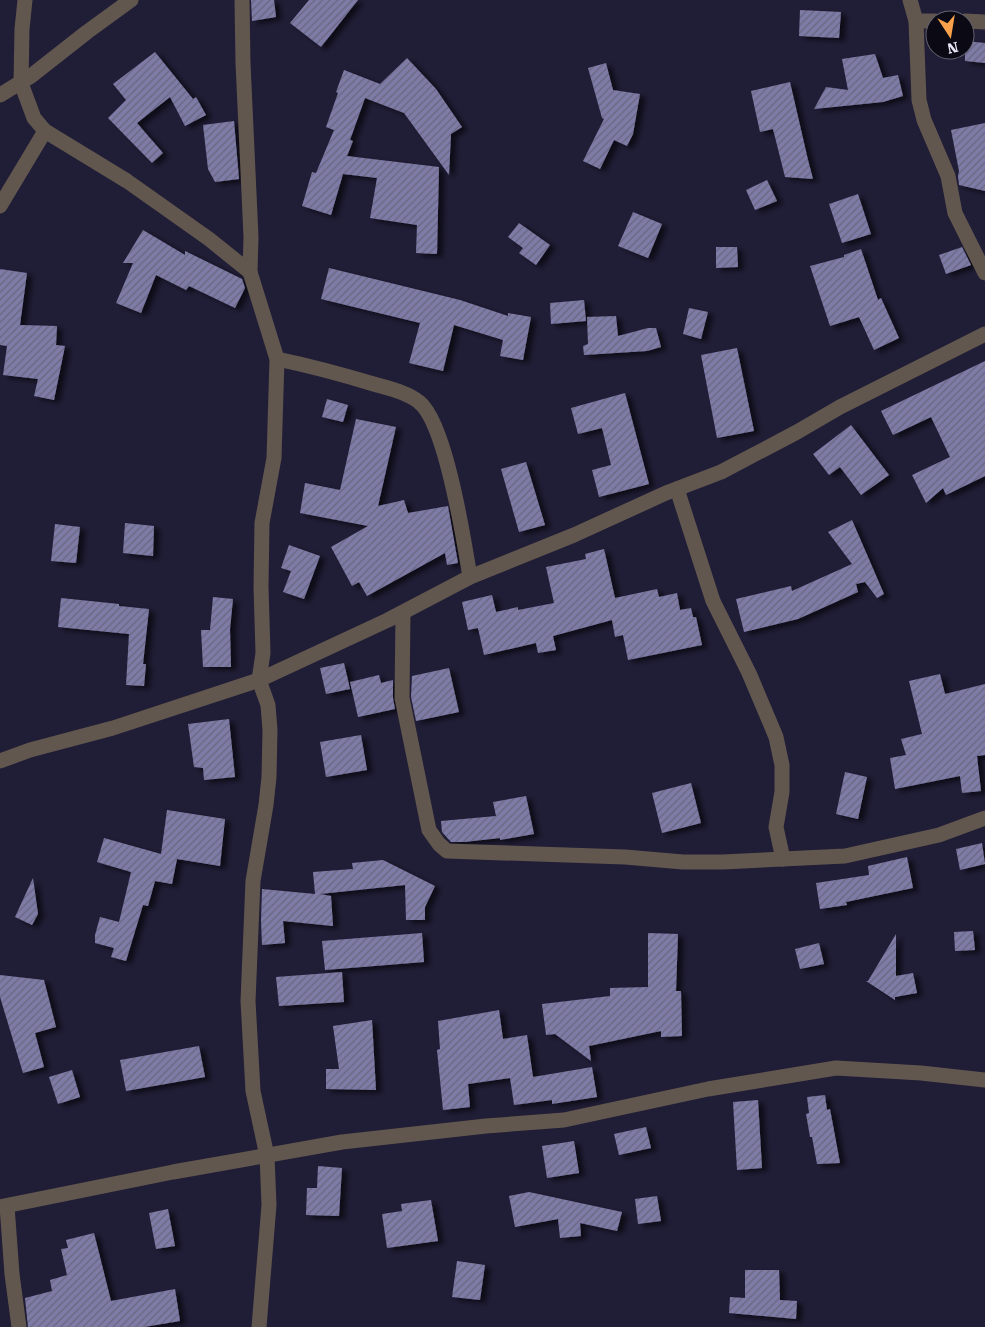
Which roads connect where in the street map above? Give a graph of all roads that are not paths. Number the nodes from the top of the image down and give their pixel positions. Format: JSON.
{"nodes":[{"id":1,"x":25,"y":0,"type":"edge"},
{"id":2,"x":130,"y":0,"type":"edge"},
{"id":3,"x":242,"y":0,"type":"edge"},
{"id":4,"x":910,"y":0,"type":"edge"},
{"id":5,"x":916,"y":21,"type":"junction"},
{"id":6,"x":925,"y":21,"type":"edge"},
{"id":7,"x":21,"y":83,"type":"junction"},
{"id":8,"x":0,"y":95,"type":"edge"},
{"id":9,"x":45,"y":131,"type":"junction"},
{"id":10,"x":0,"y":206,"type":"edge"},
{"id":11,"x":250,"y":272,"type":"junction"},
{"id":12,"x":985,"y":273,"type":"edge"},
{"id":13,"x":985,"y":334,"type":"edge"},
{"id":14,"x":277,"y":358,"type":"junction"},
{"id":15,"x":677,"y":490,"type":"junction"},
{"id":16,"x":470,"y":577,"type":"junction"},
{"id":17,"x":402,"y":613,"type":"junction"},
{"id":18,"x":259,"y":680,"type":"junction"},
{"id":19,"x":0,"y":761,"type":"edge"},
{"id":20,"x":985,"y":818,"type":"edge"},
{"id":21,"x":783,"y":859,"type":"junction"},
{"id":22,"x":985,"y":1080,"type":"edge"},
{"id":23,"x":267,"y":1156,"type":"junction"},
{"id":24,"x":3,"y":1207,"type":"edge"},
{"id":25,"x":19,"y":1327,"type":"edge"},
{"id":26,"x":258,"y":1327,"type":"edge"}],
"edges":[{"from":1,"to":7,"type":"street"},
{"from":2,"to":7,"type":"street"},
{"from":3,"to":11,"type":"street"},
{"from":4,"to":5,"type":"street"},
{"from":5,"to":6,"type":"street"},
{"from":5,"to":12,"type":"street"},
{"from":7,"to":8,"type":"street"},
{"from":7,"to":9,"type":"street"},
{"from":9,"to":10,"type":"street"},
{"from":9,"to":11,"type":"street"},
{"from":11,"to":14,"type":"street"},
{"from":13,"to":15,"type":"street"},
{"from":14,"to":16,"type":"street"},
{"from":14,"to":18,"type":"street"},
{"from":15,"to":16,"type":"street"},
{"from":15,"to":21,"type":"street"},
{"from":16,"to":17,"type":"street"},
{"from":17,"to":18,"type":"street"},
{"from":17,"to":21,"type":"street"},
{"from":18,"to":19,"type":"street"},
{"from":18,"to":23,"type":"street"},
{"from":20,"to":21,"type":"street"},
{"from":22,"to":23,"type":"street"},
{"from":23,"to":24,"type":"street"},
{"from":23,"to":26,"type":"street"},
{"from":24,"to":25,"type":"street"}]}
